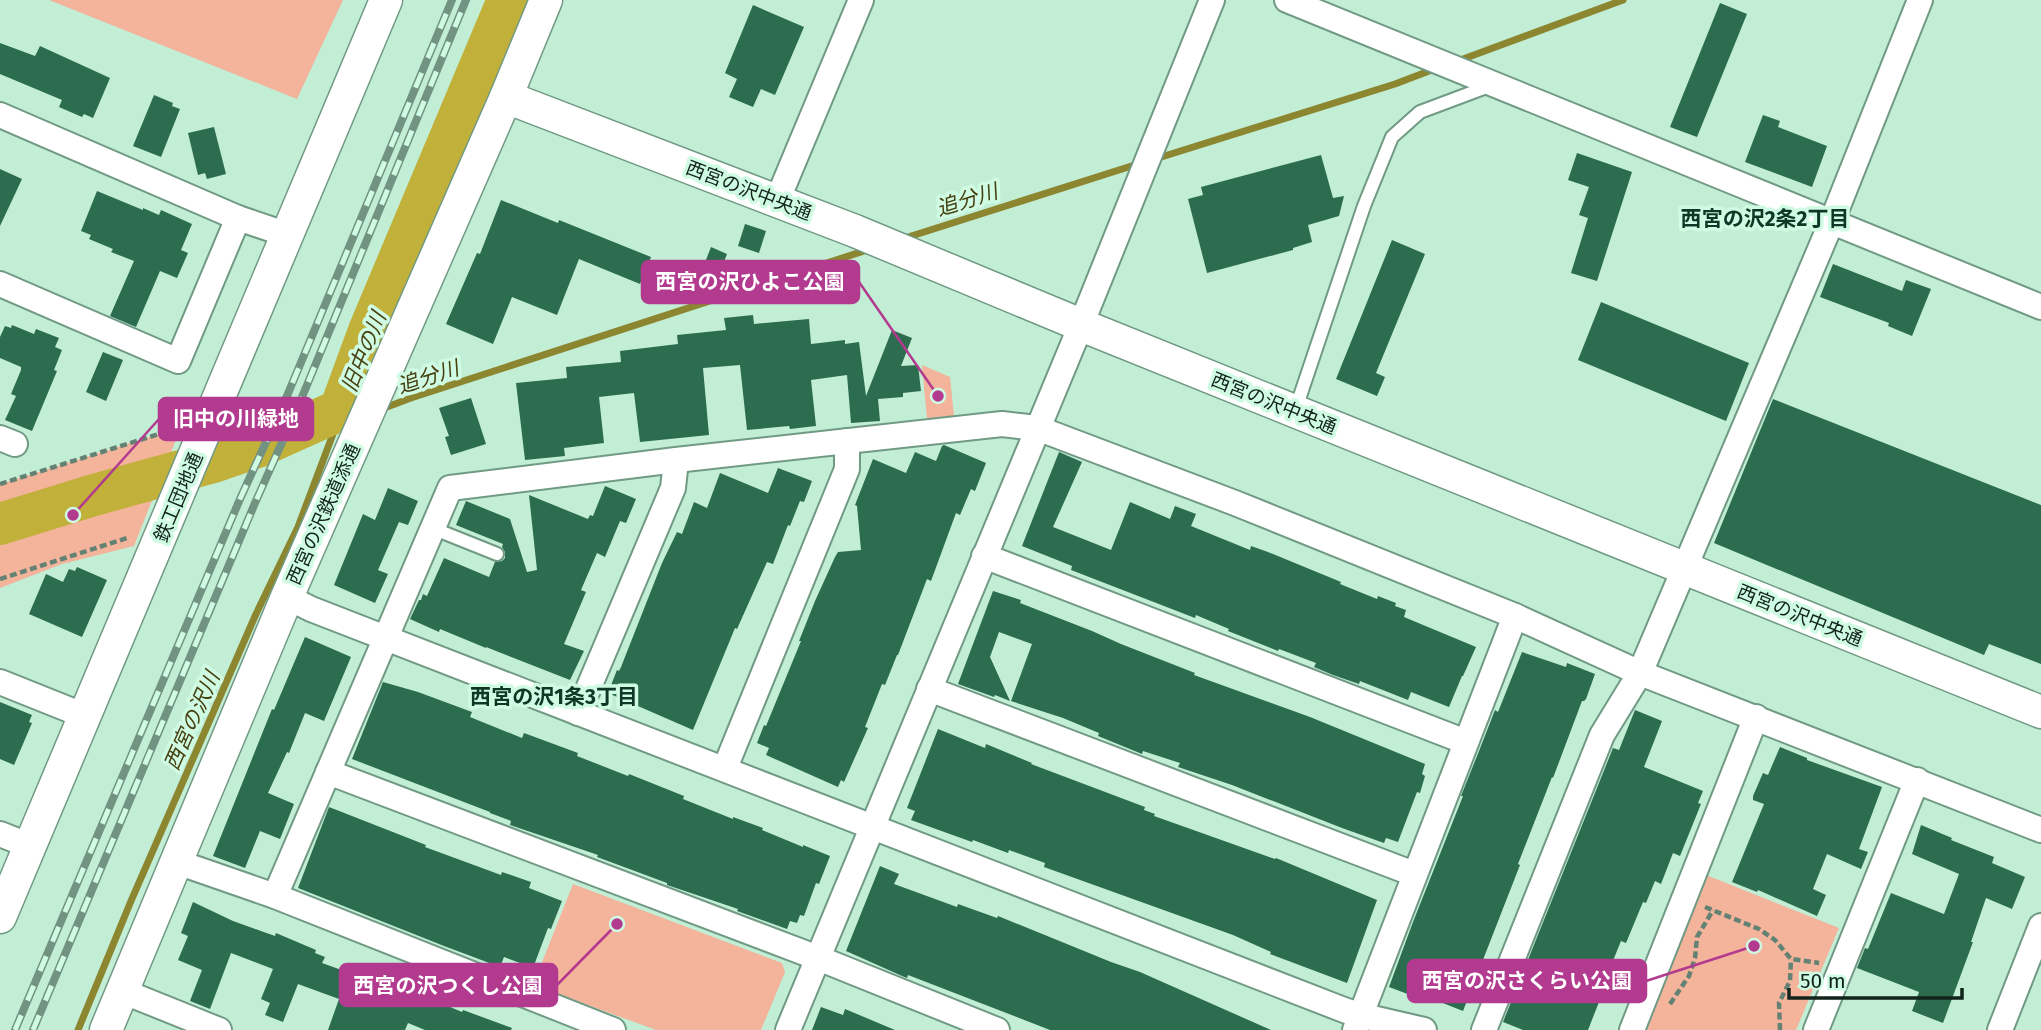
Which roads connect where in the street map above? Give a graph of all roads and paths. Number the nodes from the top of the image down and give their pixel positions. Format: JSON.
{"nodes":[{"id":1,"x":386,"y":0,"type":"edge"},
{"id":2,"x":546,"y":0,"type":"edge"},
{"id":3,"x":861,"y":0,"type":"edge"},
{"id":4,"x":1212,"y":0,"type":"edge"},
{"id":5,"x":1287,"y":0,"type":"edge"},
{"id":6,"x":1920,"y":0,"type":"edge"},
{"id":7,"x":1487,"y":81,"type":"junction"},
{"id":8,"x":506,"y":97,"type":"junction"},
{"id":9,"x":0,"y":115,"type":"edge"},
{"id":10,"x":777,"y":201,"type":"junction"},
{"id":11,"x":238,"y":218,"type":"junction"},
{"id":12,"x":1832,"y":221,"type":"junction"},
{"id":13,"x":288,"y":235,"type":"junction"},
{"id":14,"x":0,"y":284,"type":"edge"},
{"id":15,"x":2041,"y":307,"type":"edge"},
{"id":16,"x":1080,"y":325,"type":"junction"},
{"id":17,"x":1295,"y":411,"type":"junction"},
{"id":18,"x":214,"y":412,"type":"junction"},
{"id":19,"x":1037,"y":428,"type":"junction"},
{"id":20,"x":847,"y":441,"type":"junction"},
{"id":21,"x":676,"y":460,"type":"junction"},
{"id":22,"x":0,"y":484,"type":"edge"},
{"id":23,"x":432,"y":527,"type":"junction"},
{"id":24,"x":127,"y":538,"type":"dead end"},
{"id":25,"x":497,"y":554,"type":"dead end"},
{"id":26,"x":984,"y":556,"type":"junction"},
{"id":27,"x":1684,"y":569,"type":"junction"},
{"id":28,"x":0,"y":579,"type":"edge"},
{"id":29,"x":287,"y":597,"type":"junction"},
{"id":30,"x":1515,"y":616,"type":"junction"},
{"id":31,"x":386,"y":637,"type":"junction"},
{"id":32,"x":1640,"y":673,"type":"junction"},
{"id":33,"x":0,"y":682,"type":"edge"},
{"id":34,"x":929,"y":689,"type":"junction"},
{"id":35,"x":2041,"y":712,"type":"edge"},
{"id":36,"x":578,"y":713,"type":"junction"},
{"id":37,"x":85,"y":716,"type":"junction"},
{"id":38,"x":1756,"y":717,"type":"junction"},
{"id":39,"x":1466,"y":742,"type":"junction"},
{"id":40,"x":725,"y":768,"type":"junction"},
{"id":41,"x":328,"y":772,"type":"junction"},
{"id":42,"x":1917,"y":780,"type":"junction"},
{"id":43,"x":872,"y":827,"type":"junction"},
{"id":44,"x":2041,"y":830,"type":"edge"},
{"id":45,"x":0,"y":834,"type":"edge"},
{"id":46,"x":30,"y":846,"type":"junction"},
{"id":47,"x":177,"y":862,"type":"junction"},
{"id":48,"x":1414,"y":874,"type":"junction"},
{"id":49,"x":275,"y":895,"type":"junction"},
{"id":50,"x":1695,"y":902,"type":"dead end"},
{"id":51,"x":1713,"y":910,"type":"junction"},
{"id":52,"x":0,"y":917,"type":"edge"},
{"id":53,"x":2041,"y":926,"type":"edge"},
{"id":54,"x":818,"y":958,"type":"junction"},
{"id":55,"x":1791,"y":960,"type":"junction"},
{"id":56,"x":1824,"y":964,"type":"dead end"},
{"id":57,"x":2034,"y":967,"type":"edge"},
{"id":58,"x":122,"y":991,"type":"junction"},
{"id":59,"x":1667,"y":1009,"type":"dead end"},
{"id":60,"x":1357,"y":1023,"type":"edge"},
{"id":61,"x":106,"y":1030,"type":"edge"},
{"id":62,"x":219,"y":1030,"type":"edge"},
{"id":63,"x":613,"y":1030,"type":"edge"},
{"id":64,"x":788,"y":1030,"type":"edge"},
{"id":65,"x":998,"y":1030,"type":"edge"},
{"id":66,"x":1424,"y":1030,"type":"edge"},
{"id":67,"x":1484,"y":1030,"type":"edge"},
{"id":68,"x":1632,"y":1030,"type":"edge"},
{"id":69,"x":1780,"y":1030,"type":"edge"},
{"id":70,"x":1816,"y":1030,"type":"edge"},
{"id":71,"x":2000,"y":1030,"type":"edge"}],
"edges":[{"from":1,"to":13,"type":"street","name":"鉄工団地通"},
{"from":2,"to":8,"type":"street","name":"西宮の沢鉄道添通"},
{"from":3,"to":10,"type":"street"},
{"from":4,"to":16,"type":"street"},
{"from":5,"to":7,"type":"street"},
{"from":6,"to":12,"type":"street"},
{"from":7,"to":12,"type":"street"},
{"from":7,"to":17,"type":"lane"},
{"from":8,"to":10,"type":"street","name":"西宮の沢中央通"},
{"from":8,"to":29,"type":"street","name":"西宮の沢鉄道添通"},
{"from":9,"to":11,"type":"street"},
{"from":10,"to":16,"type":"street","name":"西宮の沢中央通"},
{"from":11,"to":13,"type":"street"},
{"from":11,"to":14,"type":"street"},
{"from":12,"to":15,"type":"street"},
{"from":12,"to":27,"type":"street"},
{"from":13,"to":18,"type":"street","name":"鉄工団地通"},
{"from":16,"to":17,"type":"street","name":"西宮の沢中央通"},
{"from":16,"to":19,"type":"street"},
{"from":17,"to":27,"type":"street","name":"西宮の沢中央通"},
{"from":18,"to":22,"type":"path"},
{"from":18,"to":37,"type":"street","name":"鉄工団地通"},
{"from":19,"to":20,"type":"street"},
{"from":19,"to":26,"type":"street"},
{"from":19,"to":30,"type":"street"},
{"from":20,"to":21,"type":"street"},
{"from":20,"to":40,"type":"street"},
{"from":21,"to":23,"type":"street"},
{"from":21,"to":36,"type":"street"},
{"from":23,"to":25,"type":"lane"},
{"from":23,"to":31,"type":"street"},
{"from":24,"to":28,"type":"path"},
{"from":26,"to":34,"type":"street"},
{"from":26,"to":39,"type":"street"},
{"from":27,"to":32,"type":"street"},
{"from":27,"to":35,"type":"street","name":"西宮の沢中央通"},
{"from":29,"to":31,"type":"street"},
{"from":29,"to":47,"type":"street","name":"西宮の沢鉄道添通"},
{"from":30,"to":32,"type":"street"},
{"from":30,"to":39,"type":"street"},
{"from":31,"to":36,"type":"street"},
{"from":31,"to":41,"type":"street"},
{"from":32,"to":38,"type":"street"},
{"from":32,"to":67,"type":"street"},
{"from":33,"to":37,"type":"street"},
{"from":34,"to":43,"type":"street"},
{"from":34,"to":48,"type":"street"},
{"from":36,"to":40,"type":"street"},
{"from":37,"to":46,"type":"street","name":"鉄工団地通"},
{"from":38,"to":42,"type":"street"},
{"from":38,"to":68,"type":"street"},
{"from":39,"to":48,"type":"street"},
{"from":40,"to":43,"type":"street"},
{"from":41,"to":49,"type":"street"},
{"from":41,"to":54,"type":"street"},
{"from":42,"to":44,"type":"street"},
{"from":42,"to":70,"type":"street"},
{"from":43,"to":54,"type":"street"},
{"from":43,"to":60,"type":"street"},
{"from":45,"to":46,"type":"street"},
{"from":46,"to":52,"type":"street","name":"鉄工団地通"},
{"from":47,"to":49,"type":"street"},
{"from":47,"to":58,"type":"street","name":"西宮の沢鉄道添通"},
{"from":48,"to":60,"type":"street"},
{"from":49,"to":63,"type":"street"},
{"from":50,"to":51,"type":"path"},
{"from":51,"to":55,"type":"path"},
{"from":51,"to":59,"type":"path"},
{"from":53,"to":57,"type":"street"},
{"from":54,"to":64,"type":"street"},
{"from":54,"to":65,"type":"street"},
{"from":55,"to":56,"type":"path"},
{"from":55,"to":69,"type":"path"},
{"from":57,"to":71,"type":"street"},
{"from":58,"to":61,"type":"street","name":"西宮の沢鉄道添通"},
{"from":58,"to":62,"type":"street"},
{"from":60,"to":66,"type":"street"}]}
